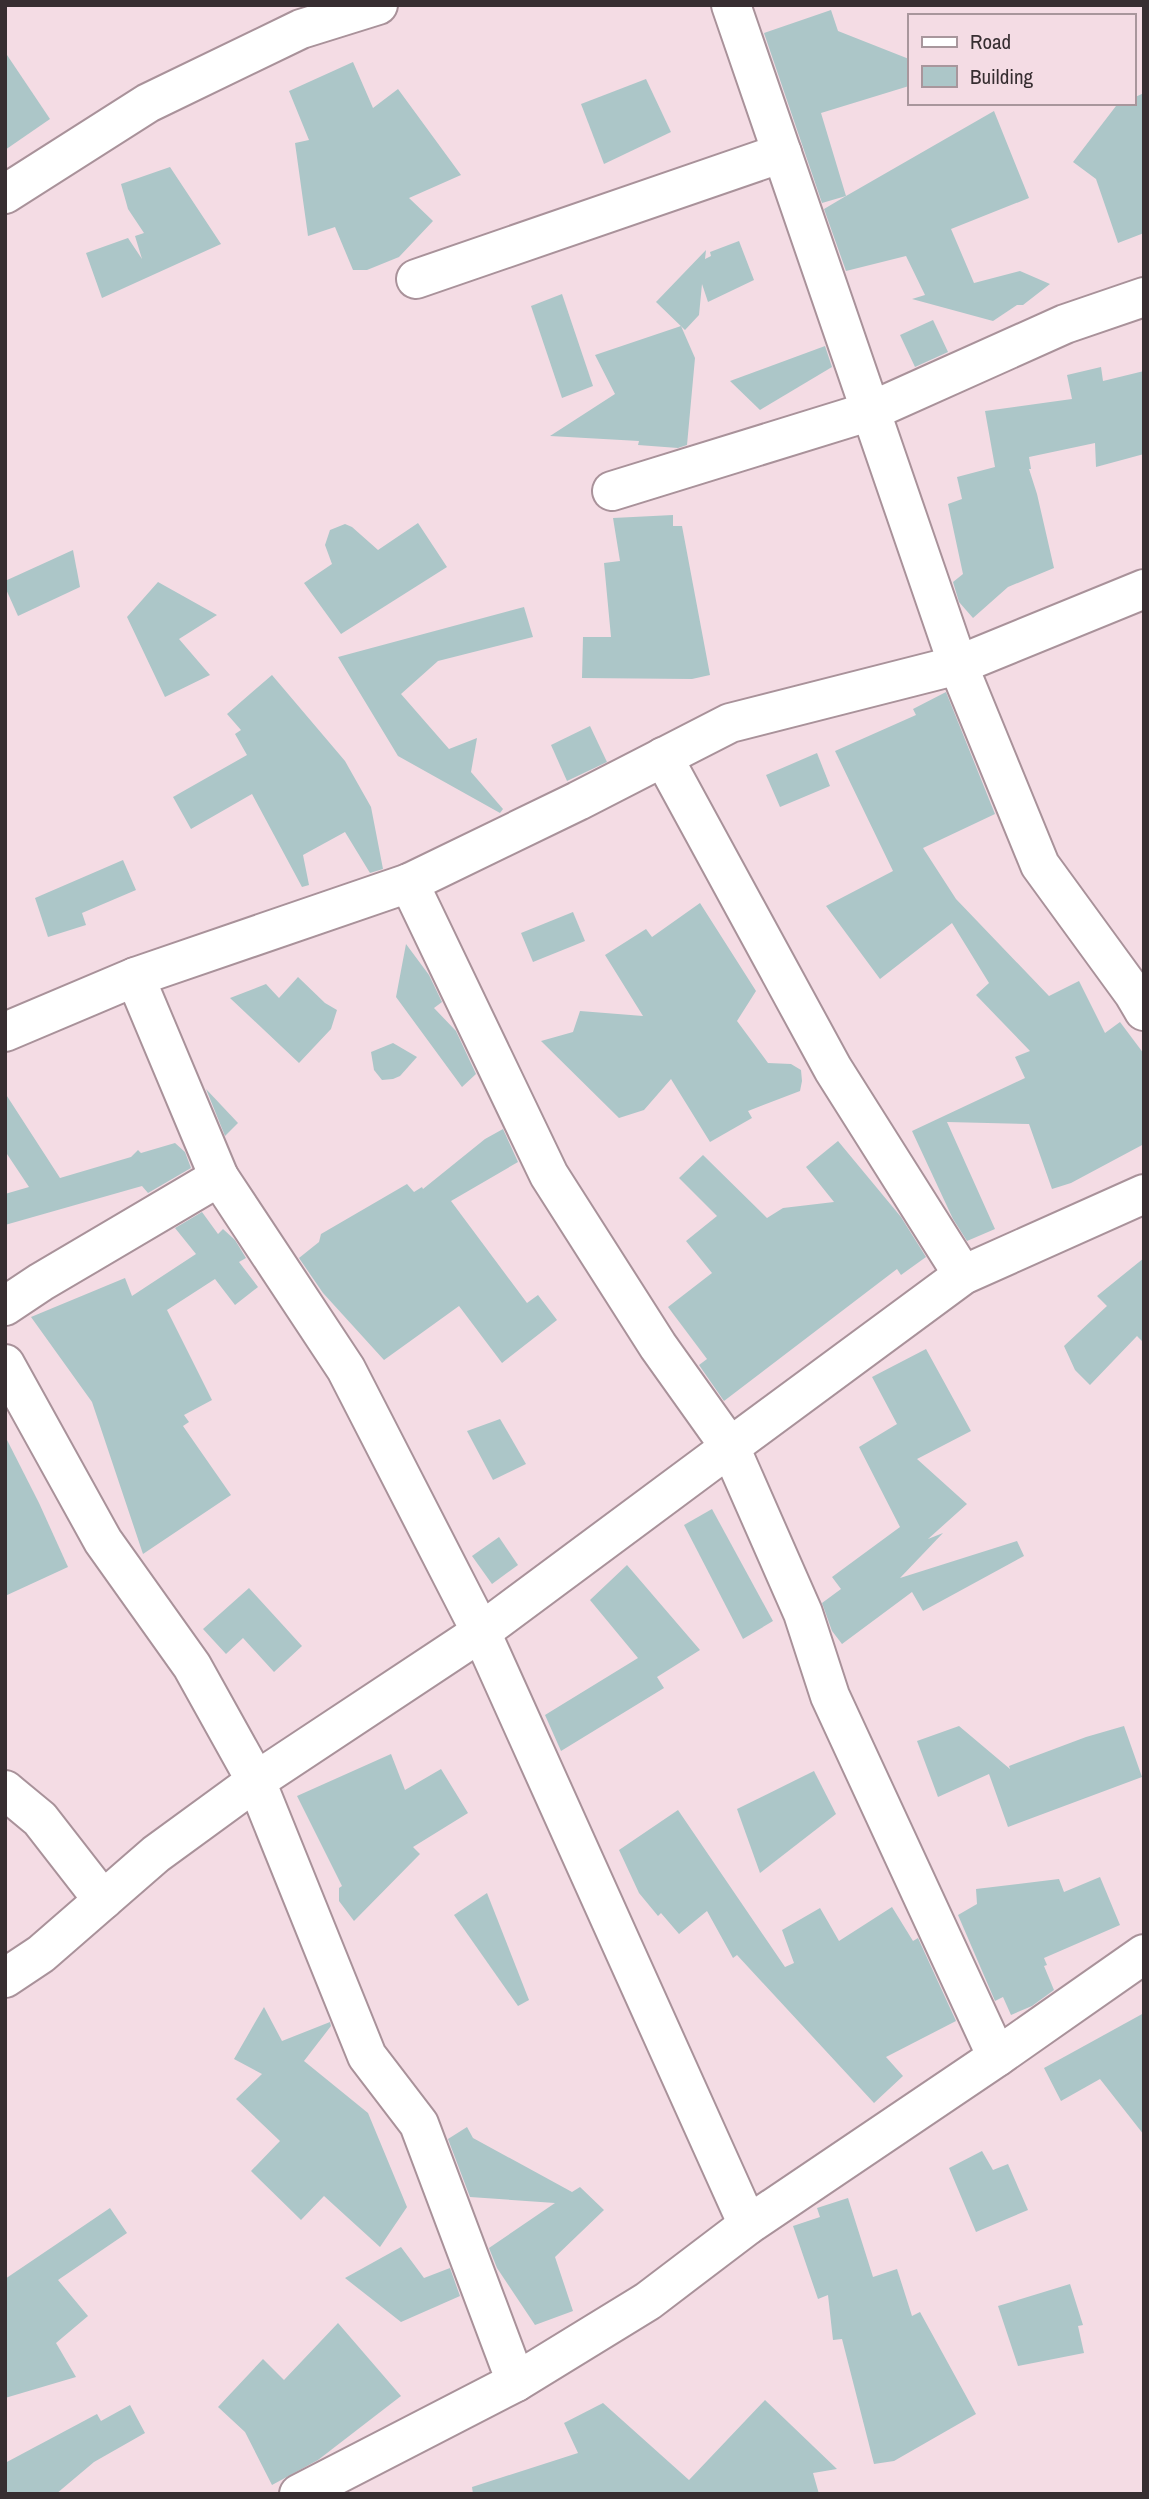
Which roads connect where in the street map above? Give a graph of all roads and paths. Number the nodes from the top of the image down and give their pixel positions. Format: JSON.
{"nodes":[{"id":1,"x":379,"y":5,"type":"edge"},
{"id":2,"x":732,"y":5,"type":"edge"},
{"id":3,"x":782,"y":153,"type":"junction"},
{"id":4,"x":5,"y":194,"type":"edge"},
{"id":5,"x":416,"y":279,"type":"dead end"},
{"id":6,"x":1144,"y":297,"type":"edge"},
{"id":7,"x":870,"y":411,"type":"junction"},
{"id":8,"x":612,"y":491,"type":"dead end"},
{"id":9,"x":1144,"y":589,"type":"edge"},
{"id":10,"x":958,"y":665,"type":"junction"},
{"id":11,"x":663,"y":757,"type":"junction"},
{"id":12,"x":409,"y":883,"type":"junction"},
{"id":13,"x":135,"y":976,"type":"junction"},
{"id":14,"x":1144,"y":1011,"type":"edge"},
{"id":15,"x":5,"y":1032,"type":"edge"},
{"id":16,"x":219,"y":1177,"type":"junction"},
{"id":17,"x":1144,"y":1194,"type":"edge"},
{"id":18,"x":963,"y":1275,"type":"junction"},
{"id":19,"x":5,"y":1306,"type":"edge"},
{"id":20,"x":5,"y":1364,"type":"edge"},
{"id":21,"x":730,"y":1447,"type":"junction"},
{"id":22,"x":481,"y":1632,"type":"junction"},
{"id":23,"x":257,"y":1781,"type":"junction"},
{"id":24,"x":5,"y":1790,"type":"edge"},
{"id":25,"x":103,"y":1900,"type":"junction"},
{"id":26,"x":1144,"y":1954,"type":"edge"},
{"id":27,"x":5,"y":1978,"type":"edge"},
{"id":28,"x":997,"y":2057,"type":"junction"},
{"id":29,"x":748,"y":2225,"type":"junction"},
{"id":30,"x":516,"y":2382,"type":"junction"},
{"id":31,"x":299,"y":2494,"type":"edge"}],
"edges":[{"from":1,"to":4,"type":"street"},
{"from":2,"to":3,"type":"street"},
{"from":2,"to":10,"type":"street"},
{"from":3,"to":5,"type":"street"},
{"from":3,"to":7,"type":"street"},
{"from":6,"to":7,"type":"street"},
{"from":7,"to":8,"type":"street"},
{"from":7,"to":10,"type":"street"},
{"from":9,"to":10,"type":"street"},
{"from":10,"to":11,"type":"street"},
{"from":10,"to":14,"type":"street"},
{"from":11,"to":12,"type":"street"},
{"from":11,"to":18,"type":"street"},
{"from":12,"to":13,"type":"street"},
{"from":12,"to":21,"type":"street"},
{"from":13,"to":15,"type":"street"},
{"from":13,"to":16,"type":"street"},
{"from":16,"to":19,"type":"street"},
{"from":16,"to":22,"type":"street"},
{"from":17,"to":18,"type":"street"},
{"from":18,"to":21,"type":"street"},
{"from":20,"to":23,"type":"street"},
{"from":21,"to":22,"type":"street"},
{"from":21,"to":28,"type":"street"},
{"from":22,"to":23,"type":"street"},
{"from":22,"to":29,"type":"street"},
{"from":23,"to":25,"type":"street"},
{"from":23,"to":30,"type":"street"},
{"from":24,"to":25,"type":"street"},
{"from":25,"to":27,"type":"street"},
{"from":26,"to":28,"type":"street"},
{"from":28,"to":29,"type":"street"},
{"from":29,"to":30,"type":"street"},
{"from":30,"to":31,"type":"street"}]}
